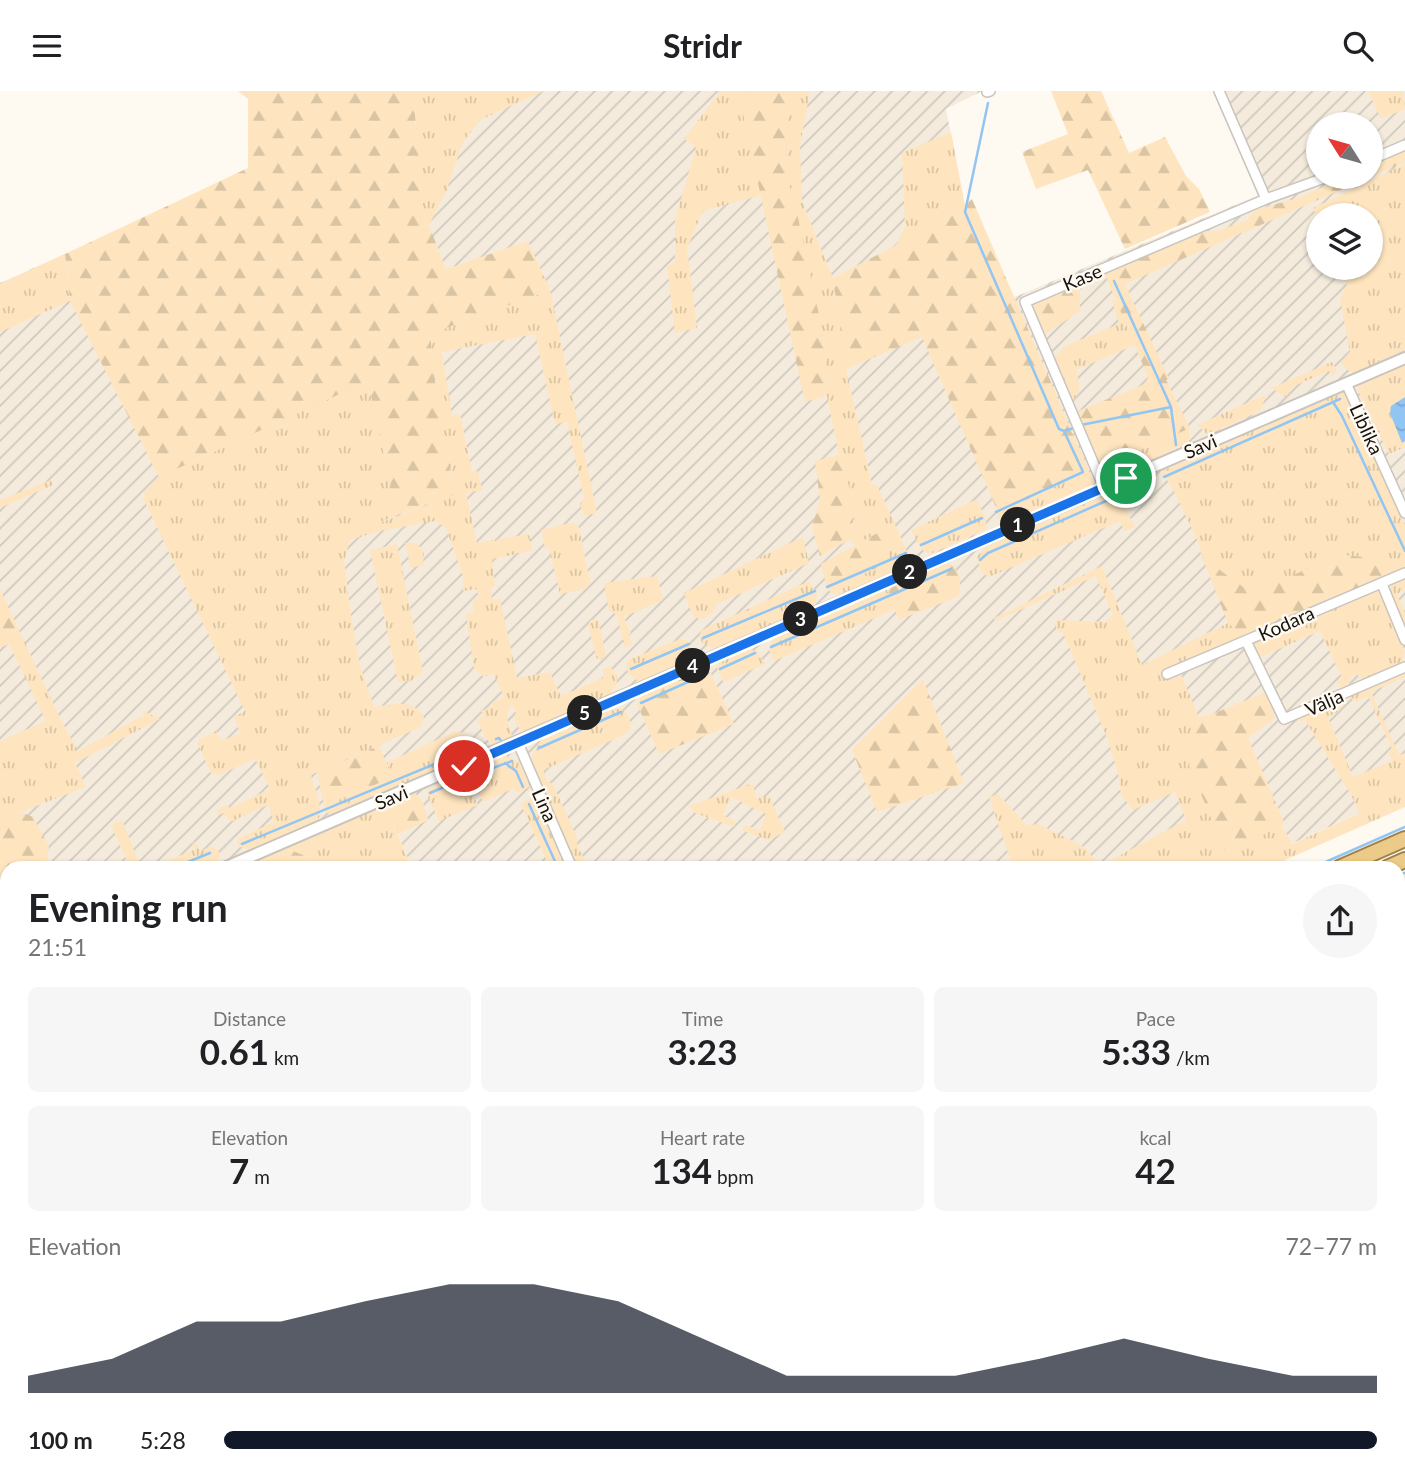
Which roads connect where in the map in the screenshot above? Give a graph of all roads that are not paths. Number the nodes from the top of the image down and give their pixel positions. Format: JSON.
{"nodes":[{"id":1,"x":1219,"y":91,"type":"edge"},
{"id":2,"x":1405,"y":145,"type":"edge"},
{"id":3,"x":1383,"y":154,"type":"edge"},
{"id":4,"x":1306,"y":185,"type":"edge"},
{"id":5,"x":1266,"y":199,"type":"junction"},
{"id":6,"x":1405,"y":358,"type":"edge"},
{"id":7,"x":1346,"y":383,"type":"junction"},
{"id":8,"x":1104,"y":488,"type":"junction"},
{"id":9,"x":1403,"y":502,"type":"edge"},
{"id":10,"x":1405,"y":513,"type":"edge"},
{"id":11,"x":1405,"y":573,"type":"edge"},
{"id":12,"x":1382,"y":584,"type":"junction"},
{"id":13,"x":1405,"y":640,"type":"edge"},
{"id":14,"x":1246,"y":641,"type":"junction"},
{"id":15,"x":1405,"y":667,"type":"edge"},
{"id":16,"x":1167,"y":674,"type":"dead end"},
{"id":17,"x":518,"y":743,"type":"junction"},
{"id":18,"x":1405,"y":839,"type":"edge"},
{"id":19,"x":240,"y":861,"type":"edge"},
{"id":20,"x":569,"y":861,"type":"edge"},
{"id":21,"x":1355,"y":861,"type":"edge"}],
"edges":[{"from":1,"to":5,"type":"street"},
{"from":2,"to":3,"type":"street"},
{"from":4,"to":5,"type":"street","name":"Kase"},
{"from":5,"to":8,"type":"street","name":"Kase"},
{"from":6,"to":7,"type":"street","name":"Savi"},
{"from":7,"to":8,"type":"street","name":"Savi"},
{"from":7,"to":9,"type":"street","name":"Liblika"},
{"from":8,"to":17,"type":"street","name":"Savi"},
{"from":9,"to":10,"type":"street","name":"Liblika"},
{"from":11,"to":12,"type":"street","name":"Kodara"},
{"from":12,"to":13,"type":"street"},
{"from":12,"to":14,"type":"street","name":"Kodara"},
{"from":14,"to":15,"type":"street","name":"Välja"},
{"from":14,"to":16,"type":"street","name":"Kodara"},
{"from":17,"to":19,"type":"street","name":"Savi"},
{"from":17,"to":20,"type":"street","name":"Lina"},
{"from":18,"to":21,"type":"highway"}]}
